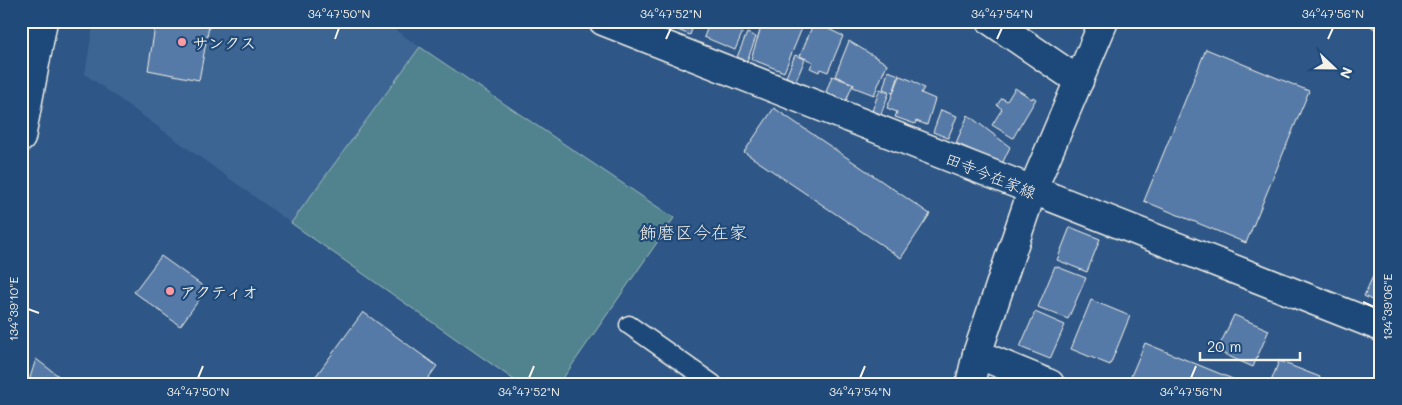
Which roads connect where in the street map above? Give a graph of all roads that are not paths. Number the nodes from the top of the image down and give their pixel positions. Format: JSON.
{"nodes":[{"id":1,"x":43,"y":21,"type":"edge"},
{"id":2,"x":603,"y":21,"type":"edge"},
{"id":3,"x":991,"y":21,"type":"edge"},
{"id":4,"x":1104,"y":21,"type":"edge"},
{"id":5,"x":1079,"y":81,"type":"junction"},
{"id":6,"x":21,"y":138,"type":"edge"},
{"id":7,"x":1032,"y":191,"type":"junction"},
{"id":8,"x":629,"y":325,"type":"dead end"},
{"id":9,"x":1381,"y":327,"type":"edge"},
{"id":10,"x":977,"y":354,"type":"junction"},
{"id":11,"x":713,"y":384,"type":"edge"},
{"id":12,"x":970,"y":384,"type":"edge"},
{"id":13,"x":1050,"y":384,"type":"edge"}],
"edges":[{"from":1,"to":6,"type":"main road"},
{"from":2,"to":7,"type":"main road","name":"田寺今在家線"},
{"from":3,"to":5,"type":"main road"},
{"from":4,"to":5,"type":"main road"},
{"from":5,"to":7,"type":"main road"},
{"from":7,"to":9,"type":"main road","name":"田寺今在家線"},
{"from":7,"to":10,"type":"main road"},
{"from":8,"to":11,"type":"lane"},
{"from":10,"to":12,"type":"main road"},
{"from":10,"to":13,"type":"main road"}]}
